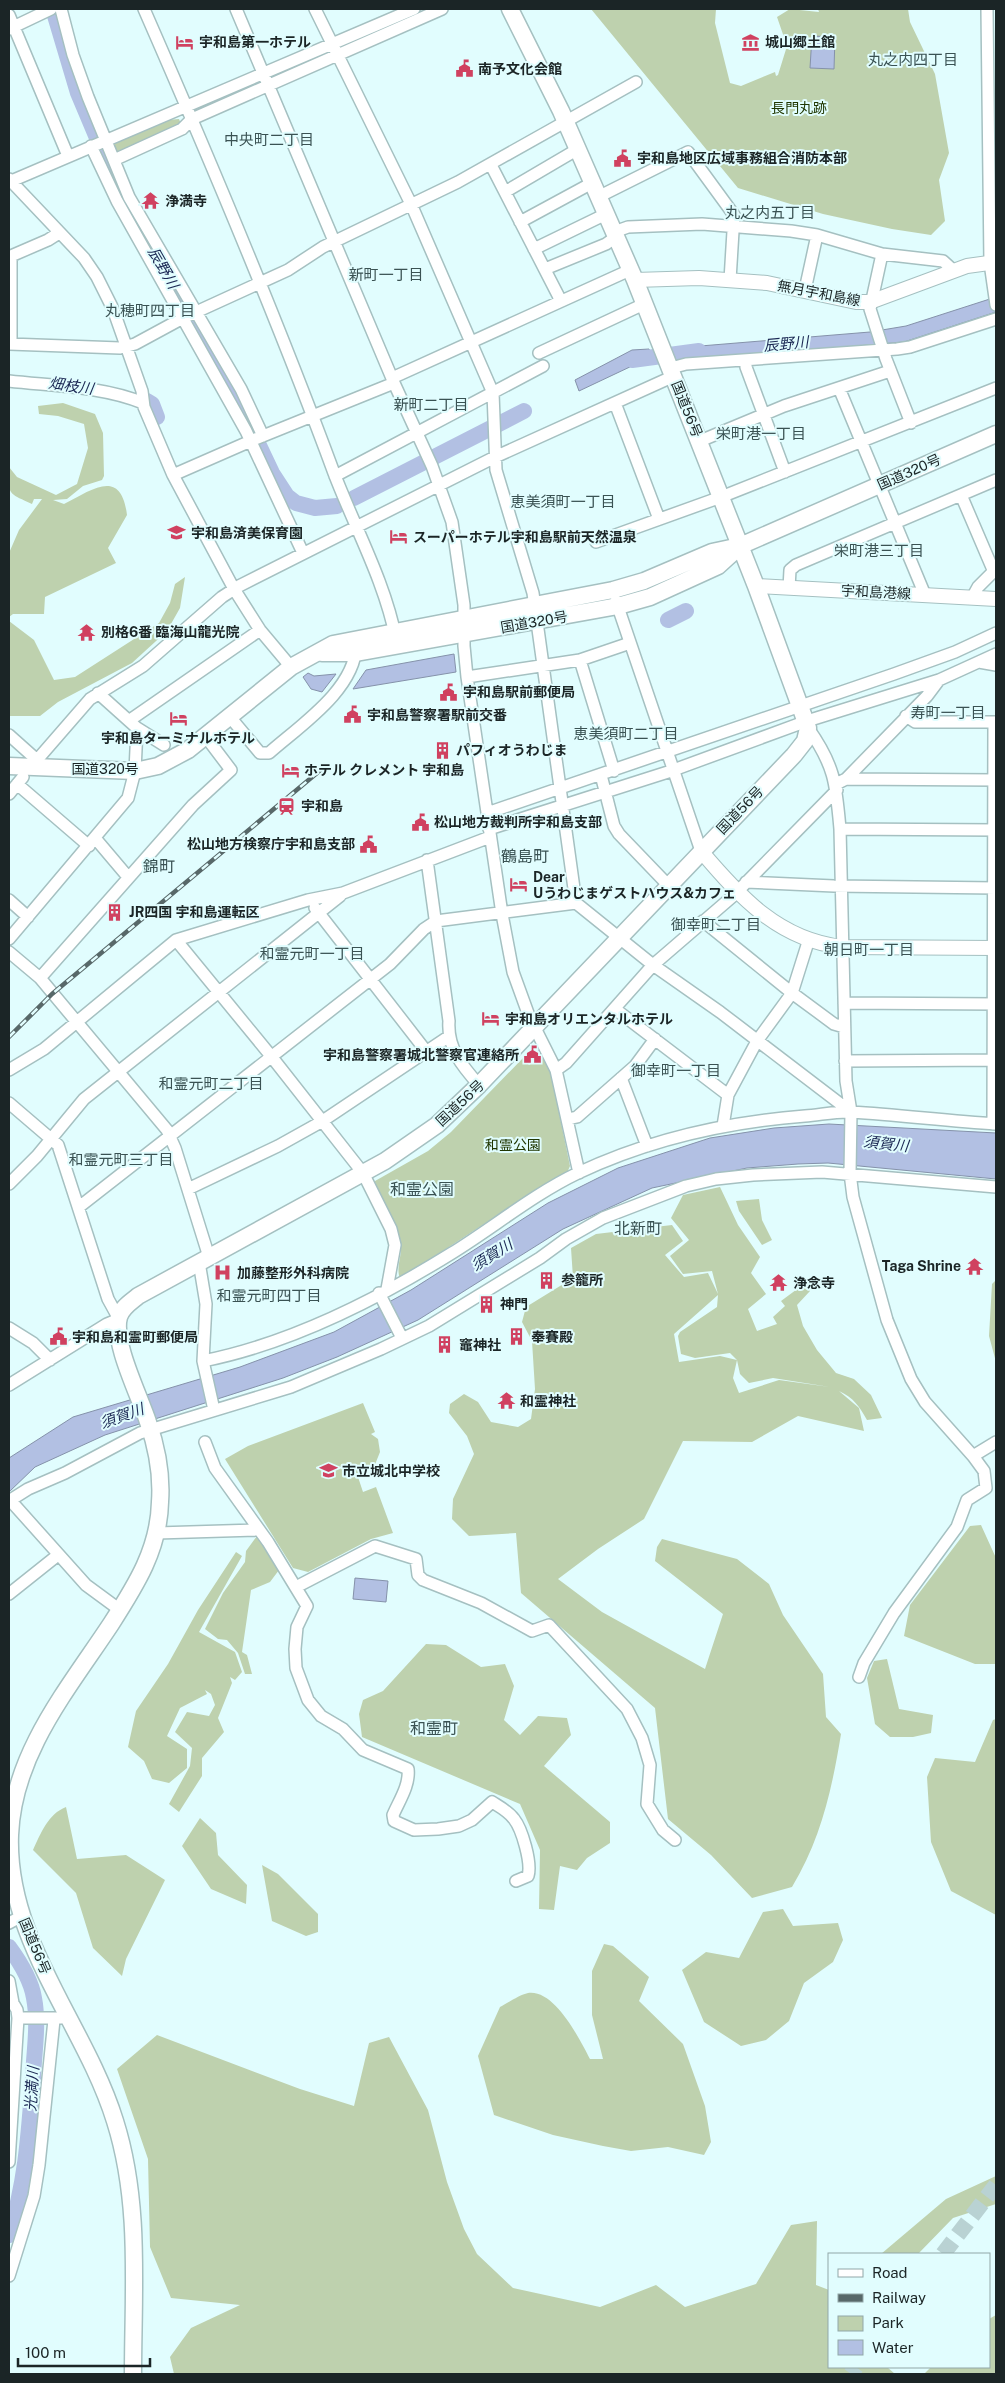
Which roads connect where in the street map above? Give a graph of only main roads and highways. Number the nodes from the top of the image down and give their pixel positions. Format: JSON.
{"nodes":[{"id":1,"x":510,"y":9,"type":"edge"},
{"id":2,"x":993,"y":262,"type":"edge"},
{"id":3,"x":633,"y":275,"type":"junction"},
{"id":4,"x":996,"y":434,"type":"edge"},
{"id":5,"x":740,"y":546,"type":"junction"},
{"id":6,"x":756,"y":586,"type":"junction"},
{"id":7,"x":996,"y":599,"type":"edge"},
{"id":8,"x":536,"y":614,"type":"junction"},
{"id":9,"x":9,"y":766,"type":"edge"},
{"id":10,"x":701,"y":851,"type":"junction"},
{"id":11,"x":995,"y":948,"type":"edge"},
{"id":12,"x":10,"y":1875,"type":"edge"},
{"id":13,"x":15,"y":1920,"type":"edge"},
{"id":14,"x":133,"y":2374,"type":"edge"}],
"edges":[{"from":1,"to":3,"type":"highway","name":"国道56号"},
{"from":2,"to":3,"type":"main road","name":"無月宇和島線"},
{"from":3,"to":5,"type":"highway","name":"国道56号"},
{"from":4,"to":5,"type":"highway","name":"国道320号"},
{"from":5,"to":6,"type":"highway","name":"国道56号"},
{"from":5,"to":8,"type":"highway","name":"国道320号"},
{"from":5,"to":8,"type":"highway","name":"国道320号"},
{"from":6,"to":7,"type":"main road","name":"宇和島港線"},
{"from":6,"to":10,"type":"highway","name":"国道56号"},
{"from":8,"to":9,"type":"highway","name":"国道320号"},
{"from":10,"to":11,"type":"main road"},
{"from":10,"to":12,"type":"highway","name":"国道56号"},
{"from":12,"to":13,"type":"highway","name":"国道56号"},
{"from":13,"to":14,"type":"highway","name":"国道56号"}]}
